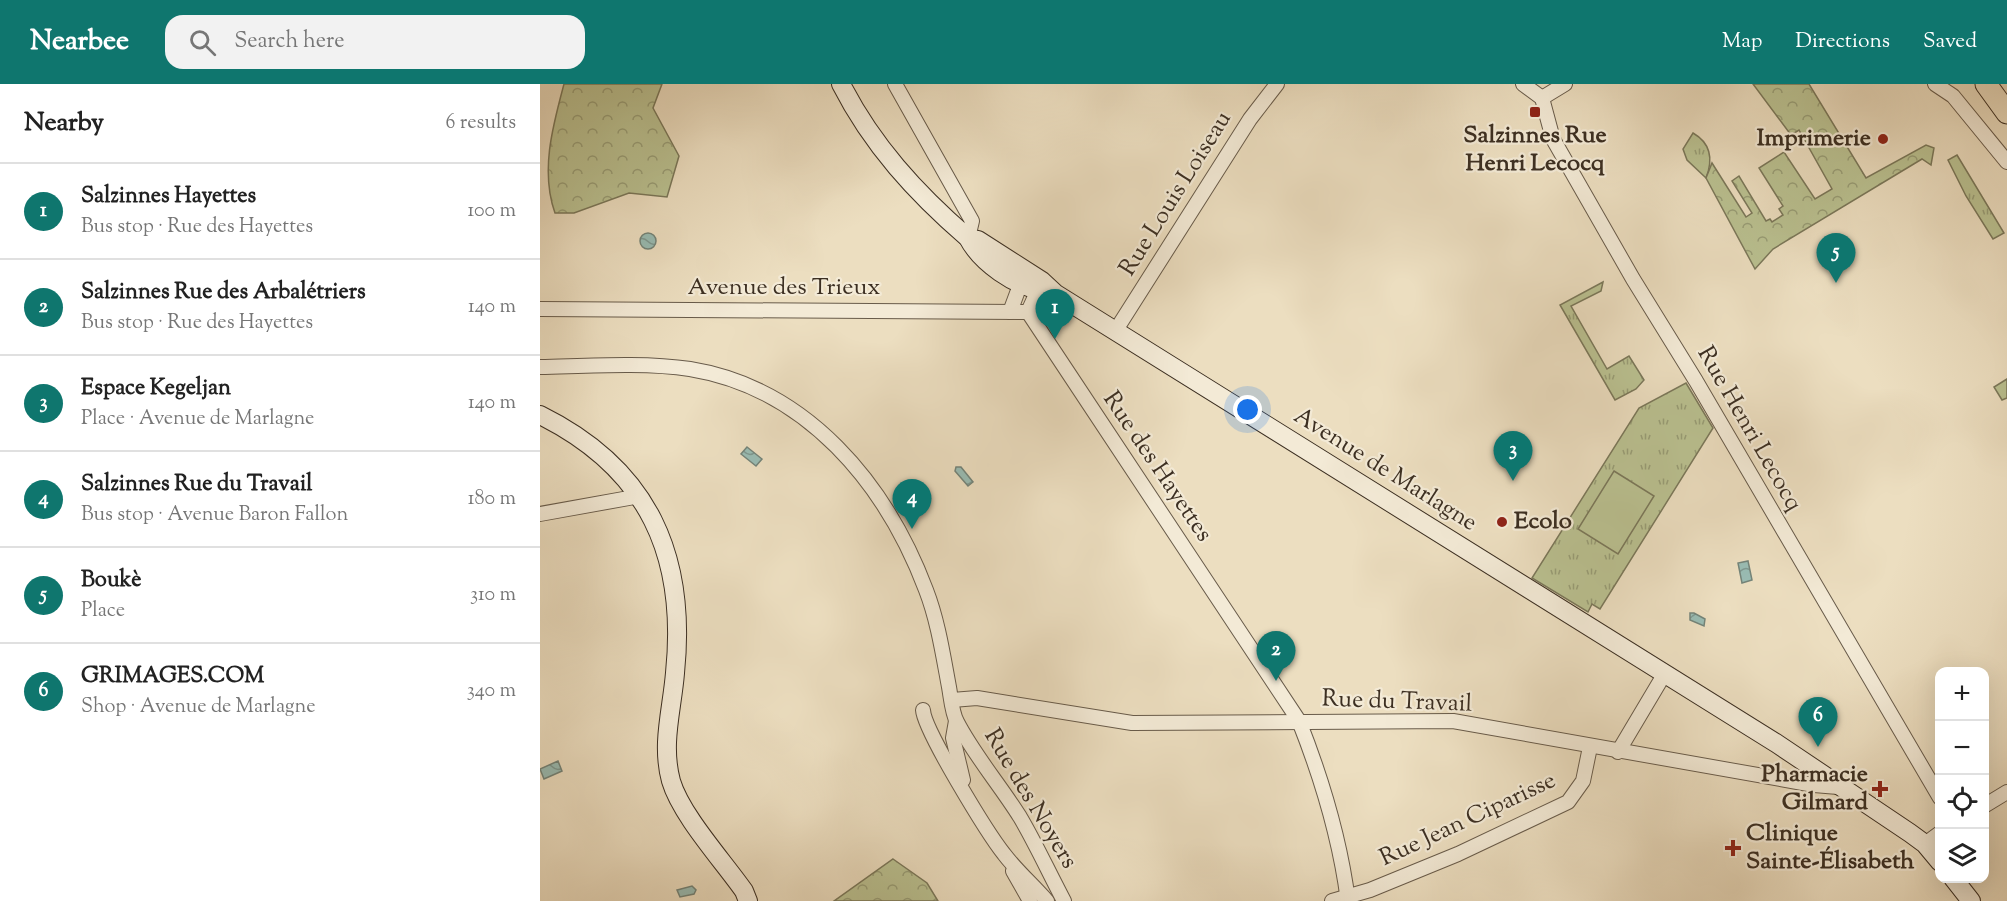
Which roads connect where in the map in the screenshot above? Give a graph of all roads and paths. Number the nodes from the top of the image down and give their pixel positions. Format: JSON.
{"nodes":[{"id":1,"x":841,"y":84,"type":"edge"},
{"id":2,"x":895,"y":84,"type":"edge"},
{"id":3,"x":1276,"y":84,"type":"edge"},
{"id":4,"x":1523,"y":84,"type":"edge"},
{"id":5,"x":1565,"y":84,"type":"edge"},
{"id":6,"x":1935,"y":84,"type":"edge"},
{"id":7,"x":1986,"y":84,"type":"edge"},
{"id":8,"x":1996,"y":84,"type":"edge"},
{"id":9,"x":1542,"y":98,"type":"junction"},
{"id":10,"x":2007,"y":99,"type":"edge"},
{"id":11,"x":2007,"y":113,"type":"edge"},
{"id":12,"x":2007,"y":162,"type":"edge"},
{"id":13,"x":968,"y":238,"type":"junction"},
{"id":14,"x":1039,"y":287,"type":"junction"},
{"id":15,"x":540,"y":309,"type":"edge"},
{"id":16,"x":1010,"y":312,"type":"junction"},
{"id":17,"x":1029,"y":312,"type":"junction"},
{"id":18,"x":1116,"y":330,"type":"junction"},
{"id":19,"x":540,"y":367,"type":"edge"},
{"id":20,"x":540,"y":416,"type":"edge"},
{"id":21,"x":640,"y":496,"type":"junction"},
{"id":22,"x":540,"y":514,"type":"edge"},
{"id":23,"x":1665,"y":673,"type":"junction"},
{"id":24,"x":952,"y":700,"type":"junction"},
{"id":25,"x":923,"y":710,"type":"dead end"},
{"id":26,"x":956,"y":721,"type":"junction"},
{"id":27,"x":1299,"y":721,"type":"junction"},
{"id":28,"x":1590,"y":747,"type":"junction"},
{"id":29,"x":1618,"y":752,"type":"junction"},
{"id":30,"x":963,"y":786,"type":"junction"},
{"id":31,"x":1838,"y":787,"type":"junction"},
{"id":32,"x":1935,"y":789,"type":"edge"},
{"id":33,"x":2007,"y":792,"type":"edge"},
{"id":34,"x":1989,"y":803,"type":"edge"},
{"id":35,"x":1932,"y":838,"type":"edge"},
{"id":36,"x":1005,"y":856,"type":"junction"},
{"id":37,"x":1956,"y":883,"type":"edge"},
{"id":38,"x":1348,"y":899,"type":"edge"},
{"id":39,"x":748,"y":901,"type":"edge"},
{"id":40,"x":1030,"y":901,"type":"edge"},
{"id":41,"x":1047,"y":901,"type":"edge"},
{"id":42,"x":1064,"y":901,"type":"edge"},
{"id":43,"x":1332,"y":901,"type":"edge"},
{"id":44,"x":1971,"y":901,"type":"edge"}],
"edges":[{"from":1,"to":13,"type":"main road","name":"Avenue de Marlagne"},
{"from":2,"to":13,"type":"street"},
{"from":3,"to":18,"type":"street","name":"Rue Louis Loiseau"},
{"from":4,"to":9,"type":"street"},
{"from":5,"to":9,"type":"street"},
{"from":6,"to":12,"type":"street"},
{"from":7,"to":11,"type":"main road"},
{"from":8,"to":10,"type":"main road"},
{"from":9,"to":32,"type":"street","name":"Rue Henri Lecocq"},
{"from":13,"to":14,"type":"main road","name":"Avenue de Marlagne"},
{"from":14,"to":16,"type":"street"},
{"from":14,"to":17,"type":"street"},
{"from":14,"to":18,"type":"main road","name":"Avenue de Marlagne"},
{"from":15,"to":16,"type":"street","name":"Avenue des Trieux"},
{"from":16,"to":17,"type":"street","name":"Avenue des Trieux"},
{"from":17,"to":27,"type":"street","name":"Rue des Hayettes"},
{"from":18,"to":23,"type":"main road","name":"Avenue de Marlagne"},
{"from":19,"to":24,"type":"street","name":"Rue des Noyers"},
{"from":20,"to":21,"type":"main road"},
{"from":21,"to":22,"type":"street"},
{"from":21,"to":39,"type":"main road"},
{"from":23,"to":29,"type":"street"},
{"from":23,"to":31,"type":"main road","name":"Avenue de Marlagne"},
{"from":24,"to":26,"type":"street","name":"Rue des Noyers"},
{"from":24,"to":27,"type":"street","name":"Rue du Travail"},
{"from":25,"to":30,"type":"street","name":"Rue des Noyers"},
{"from":26,"to":30,"type":"street","name":"Rue des Noyers"},
{"from":26,"to":42,"type":"street","name":"Rue des Noyers"},
{"from":27,"to":28,"type":"street","name":"Rue du Travail"},
{"from":27,"to":38,"type":"street","name":"Rue des Hayettes"},
{"from":28,"to":29,"type":"street","name":"Rue du Travail"},
{"from":28,"to":38,"type":"street","name":"Rue Jean Ciparisse"},
{"from":29,"to":31,"type":"street","name":"Rue du Travail"},
{"from":30,"to":36,"type":"street","name":"Rue des Noyers"},
{"from":31,"to":35,"type":"main road","name":"Avenue de Marlagne"},
{"from":33,"to":34,"type":"street"},
{"from":36,"to":40,"type":"street","name":"Rue des Noyers"},
{"from":36,"to":41,"type":"street","name":"Rue des Noyers"},
{"from":37,"to":44,"type":"main road"},
{"from":38,"to":43,"type":"street","name":"Rue Jean Ciparisse"}]}
